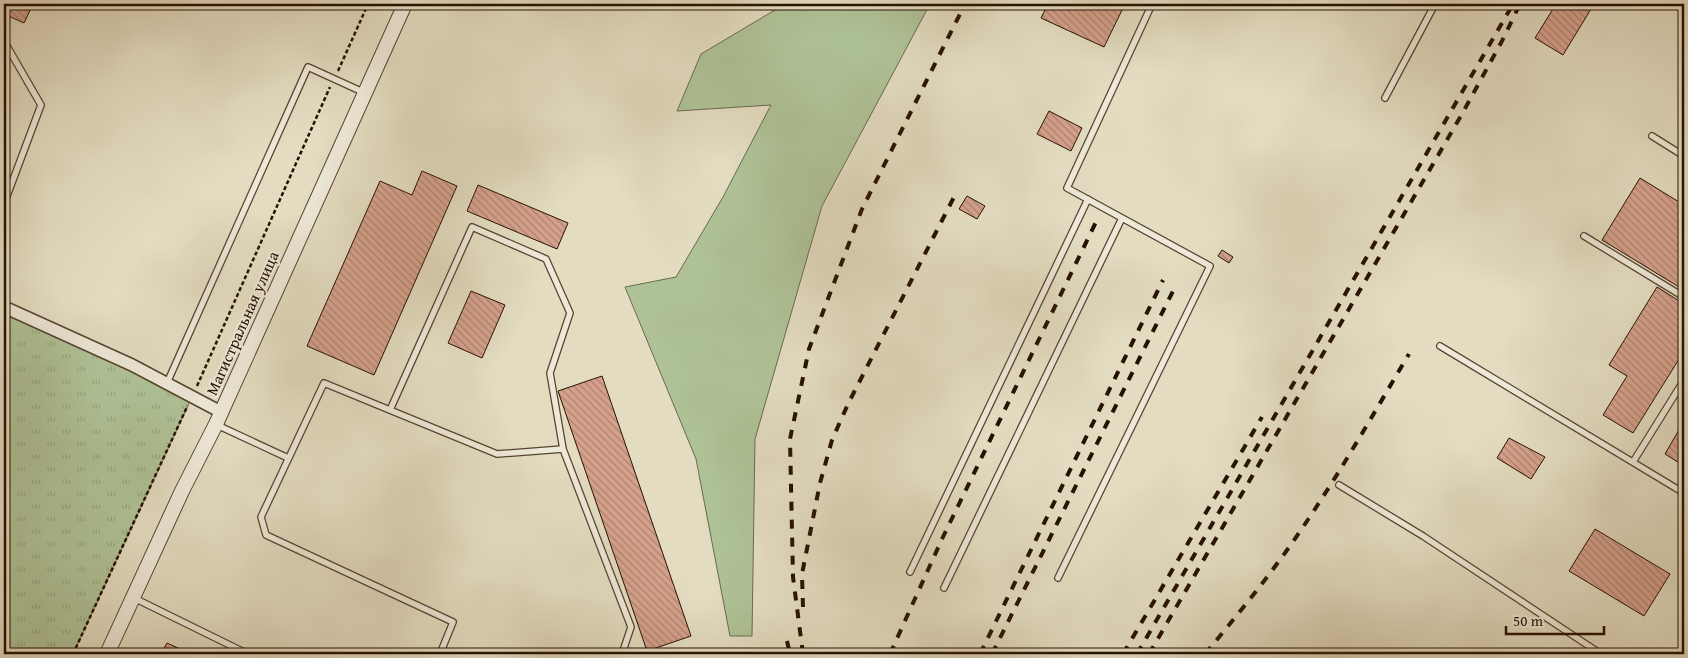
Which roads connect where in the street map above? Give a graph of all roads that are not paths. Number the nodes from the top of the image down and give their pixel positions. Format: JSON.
{"nodes":[{"id":1,"x":405,"y":4,"type":"edge"},
{"id":2,"x":1152,"y":4,"type":"edge"},
{"id":3,"x":1435,"y":4,"type":"edge"},
{"id":4,"x":4,"y":40,"type":"edge"},
{"id":5,"x":365,"y":93,"type":"junction"},
{"id":6,"x":1385,"y":98,"type":"dead end"},
{"id":7,"x":1652,"y":136,"type":"dead end"},
{"id":8,"x":1684,"y":156,"type":"edge"},
{"id":9,"x":1088,"y":199,"type":"junction"},
{"id":10,"x":4,"y":204,"type":"edge"},
{"id":11,"x":1122,"y":218,"type":"junction"},
{"id":12,"x":1584,"y":236,"type":"dead end"},
{"id":13,"x":1684,"y":297,"type":"edge"},
{"id":14,"x":4,"y":307,"type":"edge"},
{"id":15,"x":1440,"y":346,"type":"dead end"},
{"id":16,"x":1684,"y":380,"type":"edge"},
{"id":17,"x":167,"y":383,"type":"junction"},
{"id":18,"x":390,"y":410,"type":"junction"},
{"id":19,"x":218,"y":418,"type":"junction"},
{"id":20,"x":563,"y":449,"type":"junction"},
{"id":21,"x":288,"y":458,"type":"junction"},
{"id":22,"x":1633,"y":462,"type":"junction"},
{"id":23,"x":1340,"y":485,"type":"dead end"},
{"id":24,"x":1684,"y":493,"type":"edge"},
{"id":25,"x":910,"y":572,"type":"dead end"},
{"id":26,"x":1058,"y":578,"type":"dead end"},
{"id":27,"x":944,"y":588,"type":"dead end"},
{"id":28,"x":133,"y":597,"type":"junction"},
{"id":29,"x":107,"y":654,"type":"edge"},
{"id":30,"x":248,"y":654,"type":"edge"},
{"id":31,"x":440,"y":654,"type":"edge"},
{"id":32,"x":622,"y":654,"type":"edge"},
{"id":33,"x":1601,"y":654,"type":"edge"}],
"edges":[{"from":1,"to":5,"type":"street","name":"Магистральная улица"},
{"from":2,"to":9,"type":"lane"},
{"from":3,"to":6,"type":"lane"},
{"from":4,"to":10,"type":"lane"},
{"from":5,"to":17,"type":"lane"},
{"from":5,"to":19,"type":"street","name":"Магистральная улица"},
{"from":7,"to":8,"type":"lane"},
{"from":9,"to":11,"type":"lane"},
{"from":9,"to":25,"type":"lane"},
{"from":11,"to":26,"type":"lane"},
{"from":11,"to":27,"type":"lane"},
{"from":12,"to":13,"type":"lane"},
{"from":14,"to":17,"type":"street"},
{"from":15,"to":22,"type":"lane"},
{"from":16,"to":22,"type":"lane"},
{"from":17,"to":19,"type":"street"},
{"from":18,"to":20,"type":"lane"},
{"from":18,"to":20,"type":"lane"},
{"from":18,"to":21,"type":"lane"},
{"from":19,"to":21,"type":"lane"},
{"from":19,"to":28,"type":"street","name":"Магистральная улица"},
{"from":20,"to":32,"type":"lane"},
{"from":21,"to":31,"type":"lane"},
{"from":22,"to":24,"type":"lane"},
{"from":23,"to":33,"type":"lane"},
{"from":28,"to":29,"type":"street","name":"Магистральная улица"},
{"from":28,"to":30,"type":"lane"}]}
